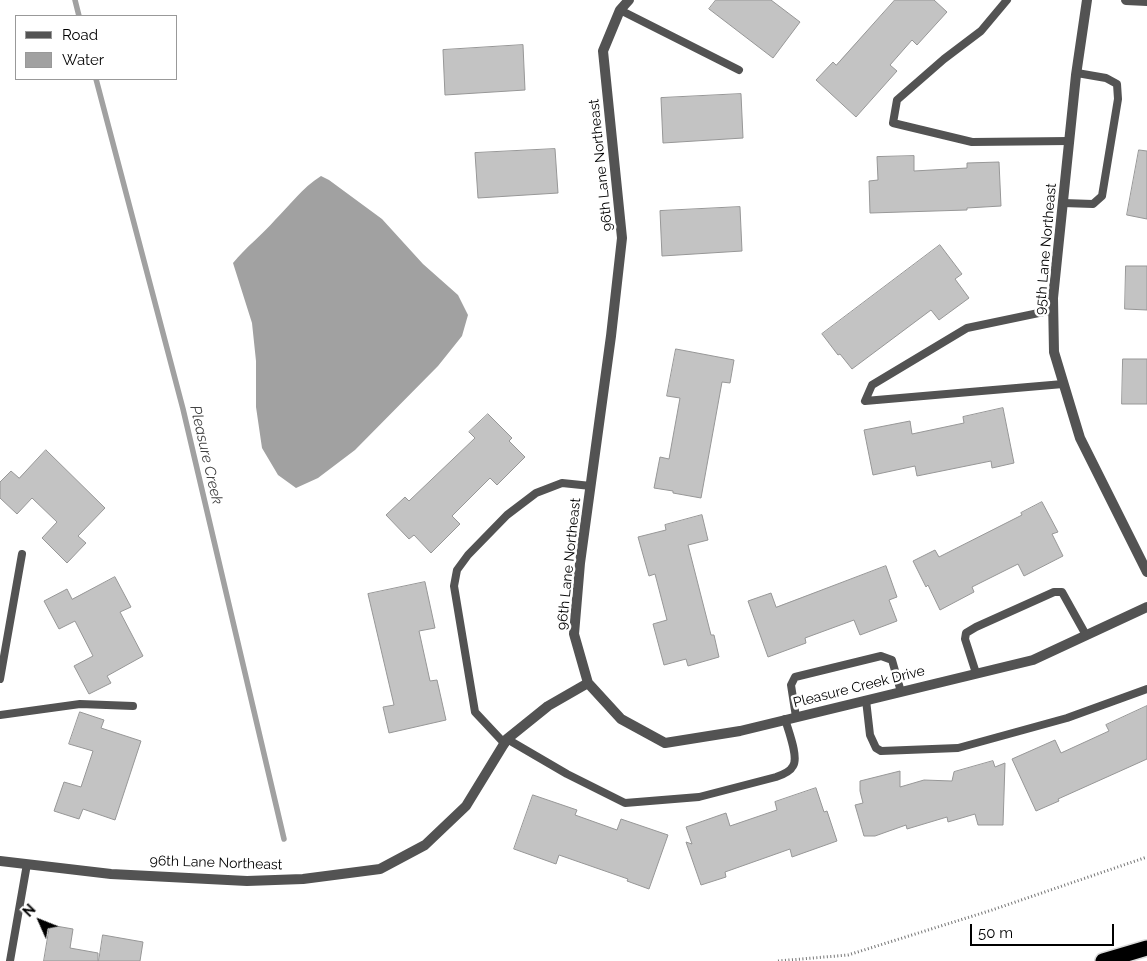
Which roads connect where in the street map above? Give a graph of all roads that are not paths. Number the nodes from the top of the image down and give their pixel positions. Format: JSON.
{"nodes":[{"id":1,"x":629,"y":0,"type":"edge"},
{"id":2,"x":1007,"y":0,"type":"edge"},
{"id":3,"x":1087,"y":0,"type":"edge"},
{"id":4,"x":1126,"y":0,"type":"edge"},
{"id":5,"x":1147,"y":1,"type":"edge"},
{"id":6,"x":620,"y":10,"type":"junction"},
{"id":7,"x":739,"y":70,"type":"dead end"},
{"id":8,"x":1077,"y":73,"type":"junction"},
{"id":9,"x":1069,"y":141,"type":"junction"},
{"id":10,"x":1063,"y":203,"type":"junction"},
{"id":11,"x":1053,"y":310,"type":"junction"},
{"id":12,"x":1064,"y":384,"type":"junction"},
{"id":13,"x":590,"y":486,"type":"junction"},
{"id":14,"x":22,"y":554,"type":"dead end"},
{"id":15,"x":1147,"y":572,"type":"edge"},
{"id":16,"x":1147,"y":607,"type":"edge"},
{"id":17,"x":1086,"y":635,"type":"junction"},
{"id":18,"x":976,"y":673,"type":"junction"},
{"id":19,"x":0,"y":679,"type":"edge"},
{"id":20,"x":588,"y":683,"type":"junction"},
{"id":21,"x":1147,"y":690,"type":"edge"},
{"id":22,"x":901,"y":692,"type":"junction"},
{"id":23,"x":866,"y":700,"type":"junction"},
{"id":24,"x":133,"y":706,"type":"dead end"},
{"id":25,"x":0,"y":715,"type":"edge"},
{"id":26,"x":796,"y":717,"type":"junction"},
{"id":27,"x":785,"y":720,"type":"junction"},
{"id":28,"x":506,"y":742,"type":"junction"},
{"id":29,"x":0,"y":861,"type":"edge"},
{"id":30,"x":27,"y":864,"type":"junction"},
{"id":31,"x":1147,"y":948,"type":"edge"},
{"id":32,"x":10,"y":961,"type":"edge"},
{"id":33,"x":1103,"y":961,"type":"edge"}],
"edges":[{"from":1,"to":6,"type":"street","name":"96th Lane Northeast"},
{"from":2,"to":9,"type":"lane"},
{"from":3,"to":8,"type":"street","name":"95th Lane Northeast"},
{"from":4,"to":5,"type":"street"},
{"from":6,"to":7,"type":"lane"},
{"from":6,"to":13,"type":"street","name":"96th Lane Northeast"},
{"from":8,"to":9,"type":"street","name":"95th Lane Northeast"},
{"from":8,"to":10,"type":"lane"},
{"from":9,"to":10,"type":"street","name":"95th Lane Northeast"},
{"from":10,"to":11,"type":"street","name":"95th Lane Northeast"},
{"from":11,"to":12,"type":"street","name":"95th Lane Northeast"},
{"from":11,"to":12,"type":"lane"},
{"from":12,"to":15,"type":"street","name":"95th Lane Northeast"},
{"from":13,"to":20,"type":"street","name":"96th Lane Northeast"},
{"from":13,"to":28,"type":"lane"},
{"from":14,"to":19,"type":"lane"},
{"from":16,"to":17,"type":"street","name":"Pleasure Creek Drive"},
{"from":17,"to":18,"type":"street","name":"Pleasure Creek Drive"},
{"from":17,"to":18,"type":"lane"},
{"from":18,"to":22,"type":"street","name":"Pleasure Creek Drive"},
{"from":20,"to":27,"type":"street","name":"Pleasure Creek Drive"},
{"from":20,"to":28,"type":"street","name":"96th Lane Northeast"},
{"from":21,"to":23,"type":"lane"},
{"from":22,"to":23,"type":"street","name":"Pleasure Creek Drive"},
{"from":22,"to":26,"type":"lane"},
{"from":23,"to":26,"type":"street","name":"Pleasure Creek Drive"},
{"from":24,"to":25,"type":"lane"},
{"from":26,"to":27,"type":"street","name":"Pleasure Creek Drive"},
{"from":27,"to":28,"type":"lane"},
{"from":28,"to":30,"type":"street","name":"96th Lane Northeast"},
{"from":29,"to":30,"type":"street","name":"96th Lane Northeast"},
{"from":30,"to":32,"type":"lane"},
{"from":31,"to":33,"type":"highway"}]}
